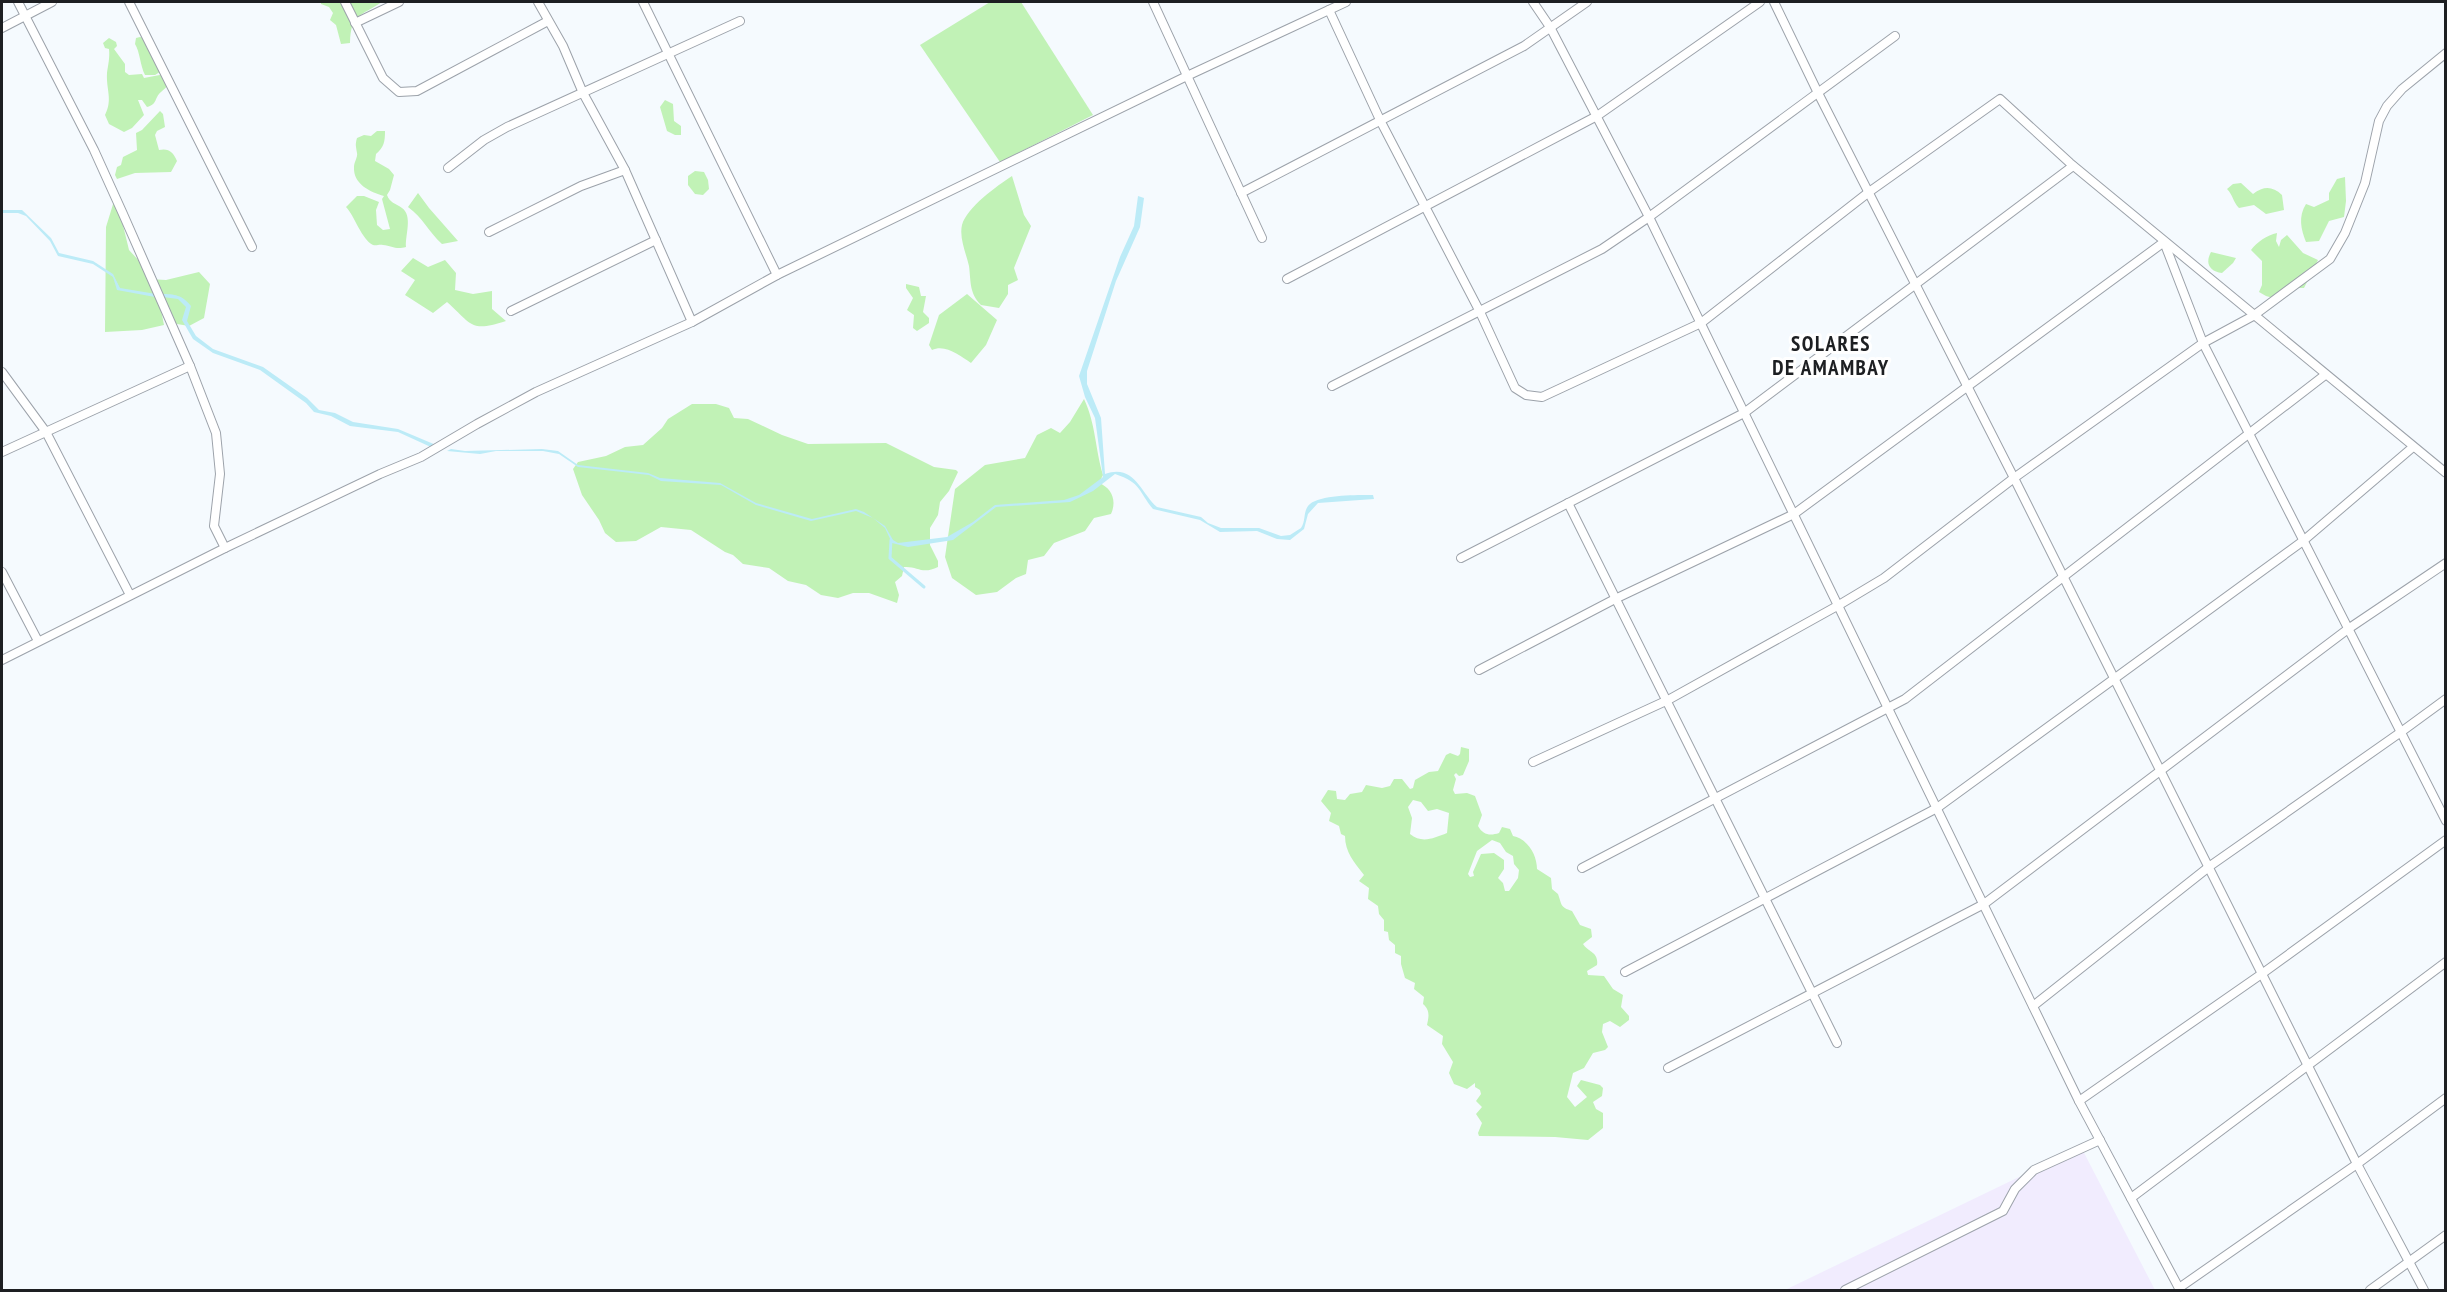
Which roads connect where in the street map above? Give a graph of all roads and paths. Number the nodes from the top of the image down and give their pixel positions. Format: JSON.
{"nodes":[{"id":1,"x":18,"y":2,"type":"edge"},
{"id":2,"x":52,"y":2,"type":"edge"},
{"id":3,"x":129,"y":2,"type":"edge"},
{"id":4,"x":345,"y":2,"type":"edge"},
{"id":5,"x":399,"y":2,"type":"edge"},
{"id":6,"x":538,"y":2,"type":"edge"},
{"id":7,"x":643,"y":2,"type":"edge"},
{"id":8,"x":1153,"y":2,"type":"edge"},
{"id":9,"x":1346,"y":2,"type":"edge"},
{"id":10,"x":1533,"y":2,"type":"edge"},
{"id":11,"x":1587,"y":2,"type":"edge"},
{"id":12,"x":1760,"y":2,"type":"edge"},
{"id":13,"x":1774,"y":2,"type":"edge"},
{"id":14,"x":1329,"y":10,"type":"junction"},
{"id":15,"x":25,"y":16,"type":"junction"},
{"id":16,"x":548,"y":21,"type":"junction"},
{"id":17,"x":740,"y":21,"type":"dead end"},
{"id":18,"x":355,"y":23,"type":"junction"},
{"id":19,"x":1550,"y":27,"type":"junction"},
{"id":20,"x":2,"y":28,"type":"edge"},
{"id":21,"x":1895,"y":36,"type":"dead end"},
{"id":22,"x":2445,"y":52,"type":"edge"},
{"id":23,"x":668,"y":54,"type":"junction"},
{"id":24,"x":1187,"y":76,"type":"junction"},
{"id":25,"x":583,"y":93,"type":"junction"},
{"id":26,"x":1818,"y":93,"type":"junction"},
{"id":27,"x":1597,"y":116,"type":"junction"},
{"id":28,"x":1381,"y":122,"type":"junction"},
{"id":29,"x":2073,"y":166,"type":"junction"},
{"id":30,"x":448,"y":168,"type":"dead end"},
{"id":31,"x":625,"y":170,"type":"junction"},
{"id":32,"x":1869,"y":192,"type":"junction"},
{"id":33,"x":1241,"y":193,"type":"junction"},
{"id":34,"x":1425,"y":207,"type":"junction"},
{"id":35,"x":1649,"y":217,"type":"junction"},
{"id":36,"x":489,"y":232,"type":"dead end"},
{"id":37,"x":1262,"y":238,"type":"dead end"},
{"id":38,"x":656,"y":240,"type":"junction"},
{"id":39,"x":2164,"y":242,"type":"junction"},
{"id":40,"x":252,"y":247,"type":"dead end"},
{"id":41,"x":777,"y":276,"type":"junction"},
{"id":42,"x":1287,"y":279,"type":"dead end"},
{"id":43,"x":1916,"y":284,"type":"junction"},
{"id":44,"x":511,"y":311,"type":"dead end"},
{"id":45,"x":1480,"y":312,"type":"junction"},
{"id":46,"x":2253,"y":316,"type":"junction"},
{"id":47,"x":692,"y":322,"type":"junction"},
{"id":48,"x":1701,"y":324,"type":"junction"},
{"id":49,"x":2202,"y":343,"type":"junction"},
{"id":50,"x":190,"y":366,"type":"junction"},
{"id":51,"x":2,"y":372,"type":"edge"},
{"id":52,"x":2325,"y":375,"type":"junction"},
{"id":53,"x":1332,"y":386,"type":"dead end"},
{"id":54,"x":1968,"y":388,"type":"junction"},
{"id":55,"x":1744,"y":413,"type":"junction"},
{"id":56,"x":46,"y":432,"type":"junction"},
{"id":57,"x":2250,"y":436,"type":"junction"},
{"id":58,"x":2413,"y":447,"type":"junction"},
{"id":59,"x":2,"y":452,"type":"edge"},
{"id":60,"x":2445,"y":473,"type":"edge"},
{"id":61,"x":2014,"y":478,"type":"junction"},
{"id":62,"x":1568,"y":503,"type":"junction"},
{"id":63,"x":1794,"y":514,"type":"junction"},
{"id":64,"x":2303,"y":541,"type":"junction"},
{"id":65,"x":225,"y":548,"type":"junction"},
{"id":66,"x":1461,"y":558,"type":"dead end"},
{"id":67,"x":2445,"y":563,"type":"edge"},
{"id":68,"x":2,"y":572,"type":"edge"},
{"id":69,"x":2063,"y":576,"type":"junction"},
{"id":70,"x":130,"y":595,"type":"junction"},
{"id":71,"x":1616,"y":599,"type":"junction"},
{"id":72,"x":1839,"y":605,"type":"junction"},
{"id":73,"x":2348,"y":628,"type":"junction"},
{"id":74,"x":38,"y":641,"type":"junction"},
{"id":75,"x":2,"y":660,"type":"edge"},
{"id":76,"x":1479,"y":670,"type":"dead end"},
{"id":77,"x":2115,"y":678,"type":"junction"},
{"id":78,"x":2445,"y":699,"type":"edge"},
{"id":79,"x":1666,"y":700,"type":"junction"},
{"id":80,"x":1888,"y":708,"type":"junction"},
{"id":81,"x":2401,"y":732,"type":"junction"},
{"id":82,"x":1533,"y":762,"type":"dead end"},
{"id":83,"x":2161,"y":770,"type":"junction"},
{"id":84,"x":1715,"y":798,"type":"junction"},
{"id":85,"x":1936,"y":808,"type":"junction"},
{"id":86,"x":2445,"y":820,"type":"edge"},
{"id":87,"x":2445,"y":840,"type":"edge"},
{"id":88,"x":2210,"y":866,"type":"junction"},
{"id":89,"x":1582,"y":868,"type":"dead end"},
{"id":90,"x":1765,"y":898,"type":"junction"},
{"id":91,"x":1984,"y":904,"type":"junction"},
{"id":92,"x":2445,"y":962,"type":"edge"},
{"id":93,"x":1625,"y":972,"type":"dead end"},
{"id":94,"x":2263,"y":973,"type":"junction"},
{"id":95,"x":1812,"y":993,"type":"junction"},
{"id":96,"x":2033,"y":1006,"type":"junction"},
{"id":97,"x":1837,"y":1043,"type":"dead end"},
{"id":98,"x":2309,"y":1065,"type":"junction"},
{"id":99,"x":1668,"y":1068,"type":"dead end"},
{"id":100,"x":2445,"y":1098,"type":"edge"},
{"id":101,"x":2079,"y":1101,"type":"junction"},
{"id":102,"x":2100,"y":1140,"type":"junction"},
{"id":103,"x":2357,"y":1164,"type":"junction"},
{"id":104,"x":2131,"y":1198,"type":"junction"},
{"id":105,"x":2445,"y":1235,"type":"edge"},
{"id":106,"x":2410,"y":1262,"type":"junction"},
{"id":107,"x":2180,"y":1289,"type":"edge"},
{"id":108,"x":1845,"y":1290,"type":"edge"},
{"id":109,"x":2370,"y":1290,"type":"edge"},
{"id":110,"x":2424,"y":1290,"type":"edge"}],
"edges":[{"from":1,"to":15,"type":"street"},
{"from":2,"to":15,"type":"street"},
{"from":3,"to":40,"type":"street"},
{"from":4,"to":18,"type":"street"},
{"from":5,"to":18,"type":"street"},
{"from":6,"to":16,"type":"street"},
{"from":7,"to":23,"type":"street"},
{"from":8,"to":24,"type":"street"},
{"from":9,"to":14,"type":"street"},
{"from":10,"to":19,"type":"street"},
{"from":11,"to":19,"type":"street"},
{"from":12,"to":27,"type":"street"},
{"from":13,"to":26,"type":"street"},
{"from":14,"to":24,"type":"street"},
{"from":14,"to":28,"type":"street"},
{"from":15,"to":20,"type":"street"},
{"from":15,"to":50,"type":"street"},
{"from":16,"to":18,"type":"street"},
{"from":16,"to":25,"type":"street"},
{"from":17,"to":23,"type":"street"},
{"from":19,"to":27,"type":"street"},
{"from":19,"to":28,"type":"street"},
{"from":21,"to":26,"type":"street"},
{"from":22,"to":46,"type":"street"},
{"from":23,"to":25,"type":"street"},
{"from":23,"to":41,"type":"street"},
{"from":24,"to":33,"type":"street"},
{"from":24,"to":41,"type":"street"},
{"from":25,"to":30,"type":"street"},
{"from":25,"to":31,"type":"street"},
{"from":26,"to":32,"type":"street"},
{"from":26,"to":35,"type":"street"},
{"from":27,"to":34,"type":"street"},
{"from":27,"to":35,"type":"street"},
{"from":28,"to":33,"type":"street"},
{"from":28,"to":34,"type":"street"},
{"from":29,"to":32,"type":"street"},
{"from":29,"to":39,"type":"street"},
{"from":29,"to":43,"type":"street"},
{"from":31,"to":36,"type":"street"},
{"from":31,"to":38,"type":"street"},
{"from":32,"to":43,"type":"street"},
{"from":32,"to":48,"type":"street"},
{"from":33,"to":37,"type":"street"},
{"from":34,"to":42,"type":"street"},
{"from":34,"to":45,"type":"street"},
{"from":35,"to":45,"type":"street"},
{"from":35,"to":48,"type":"street"},
{"from":38,"to":44,"type":"street"},
{"from":38,"to":47,"type":"street"},
{"from":39,"to":46,"type":"street"},
{"from":39,"to":49,"type":"street"},
{"from":39,"to":54,"type":"street"},
{"from":41,"to":47,"type":"street"},
{"from":43,"to":54,"type":"street"},
{"from":43,"to":55,"type":"street"},
{"from":45,"to":48,"type":"street"},
{"from":45,"to":53,"type":"street"},
{"from":46,"to":49,"type":"street"},
{"from":46,"to":52,"type":"street"},
{"from":47,"to":65,"type":"street"},
{"from":48,"to":55,"type":"street"},
{"from":49,"to":57,"type":"street"},
{"from":49,"to":61,"type":"street"},
{"from":50,"to":56,"type":"street"},
{"from":50,"to":65,"type":"street"},
{"from":51,"to":56,"type":"street"},
{"from":52,"to":57,"type":"street"},
{"from":52,"to":58,"type":"street"},
{"from":54,"to":61,"type":"street"},
{"from":54,"to":63,"type":"street"},
{"from":55,"to":62,"type":"street"},
{"from":55,"to":63,"type":"street"},
{"from":56,"to":59,"type":"street"},
{"from":56,"to":70,"type":"street"},
{"from":57,"to":64,"type":"street"},
{"from":57,"to":69,"type":"street"},
{"from":58,"to":60,"type":"street"},
{"from":58,"to":64,"type":"street"},
{"from":61,"to":69,"type":"street"},
{"from":61,"to":72,"type":"street"},
{"from":62,"to":66,"type":"street"},
{"from":62,"to":71,"type":"street"},
{"from":63,"to":71,"type":"street"},
{"from":63,"to":72,"type":"street"},
{"from":64,"to":73,"type":"street"},
{"from":64,"to":77,"type":"street"},
{"from":65,"to":70,"type":"street"},
{"from":67,"to":73,"type":"street"},
{"from":68,"to":74,"type":"street"},
{"from":69,"to":77,"type":"street"},
{"from":69,"to":80,"type":"street"},
{"from":70,"to":74,"type":"street"},
{"from":71,"to":76,"type":"street"},
{"from":71,"to":79,"type":"street"},
{"from":72,"to":79,"type":"street"},
{"from":72,"to":80,"type":"street"},
{"from":73,"to":81,"type":"street"},
{"from":73,"to":83,"type":"street"},
{"from":74,"to":75,"type":"street"},
{"from":77,"to":83,"type":"street"},
{"from":77,"to":85,"type":"street"},
{"from":78,"to":81,"type":"street"},
{"from":79,"to":82,"type":"street"},
{"from":79,"to":84,"type":"street"},
{"from":80,"to":84,"type":"street"},
{"from":80,"to":85,"type":"street"},
{"from":81,"to":86,"type":"street"},
{"from":81,"to":88,"type":"street"},
{"from":83,"to":88,"type":"street"},
{"from":83,"to":91,"type":"street"},
{"from":84,"to":89,"type":"street"},
{"from":84,"to":90,"type":"street"},
{"from":85,"to":90,"type":"street"},
{"from":85,"to":91,"type":"street"},
{"from":87,"to":94,"type":"street"},
{"from":88,"to":94,"type":"street"},
{"from":88,"to":96,"type":"street"},
{"from":90,"to":93,"type":"street"},
{"from":90,"to":95,"type":"street"},
{"from":91,"to":95,"type":"street"},
{"from":91,"to":96,"type":"street"},
{"from":92,"to":98,"type":"street"},
{"from":94,"to":98,"type":"street"},
{"from":94,"to":101,"type":"street"},
{"from":95,"to":97,"type":"street"},
{"from":95,"to":99,"type":"street"},
{"from":96,"to":101,"type":"street"},
{"from":98,"to":103,"type":"street"},
{"from":98,"to":104,"type":"street"},
{"from":100,"to":103,"type":"street"},
{"from":101,"to":102,"type":"street"},
{"from":102,"to":104,"type":"street"},
{"from":102,"to":108,"type":"street"},
{"from":103,"to":106,"type":"street"},
{"from":103,"to":107,"type":"street"},
{"from":104,"to":107,"type":"street"},
{"from":105,"to":106,"type":"street"},
{"from":106,"to":109,"type":"street"},
{"from":106,"to":110,"type":"street"}]}
